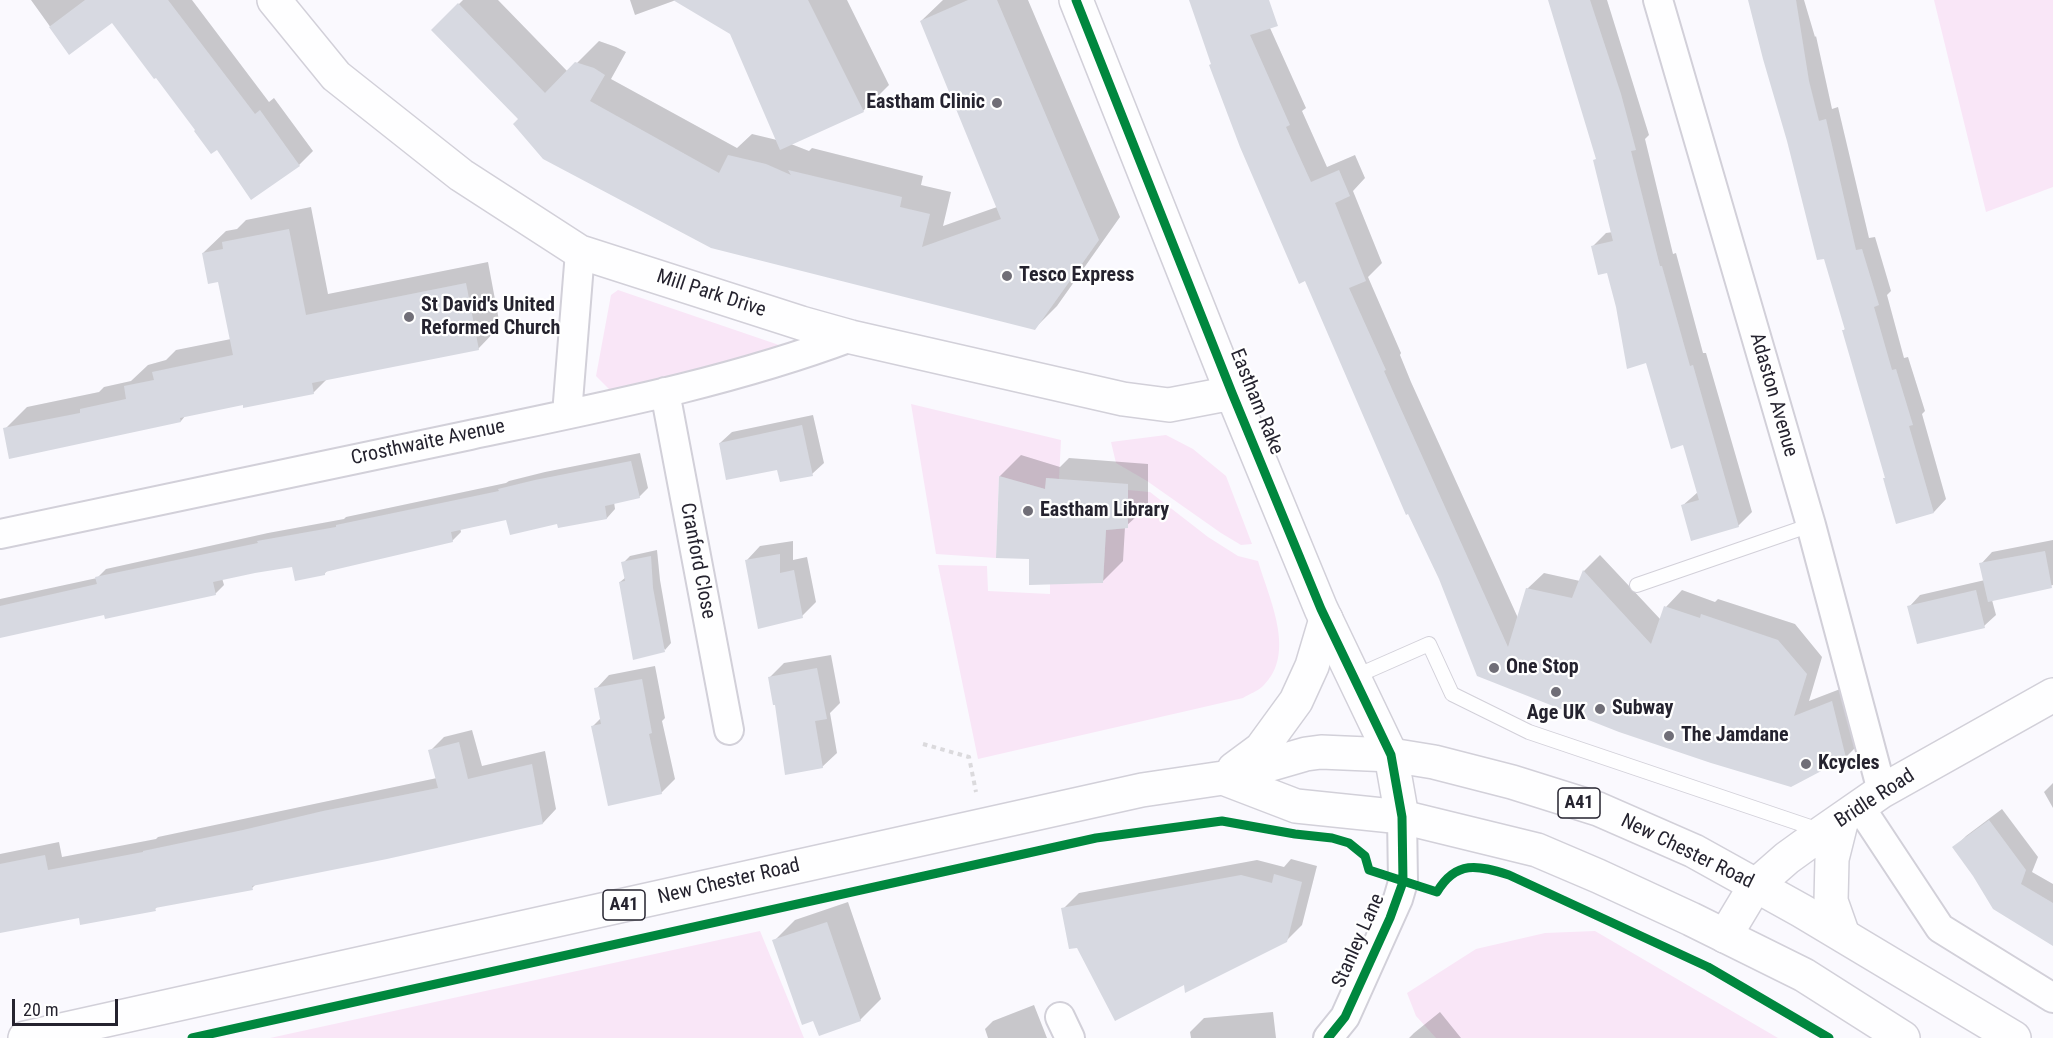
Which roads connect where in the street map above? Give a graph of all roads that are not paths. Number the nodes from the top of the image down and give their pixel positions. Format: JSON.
{"nodes":[{"id":1,"x":274,"y":0,"type":"edge"},
{"id":2,"x":1076,"y":0,"type":"edge"},
{"id":3,"x":1658,"y":0,"type":"edge"},
{"id":4,"x":580,"y":252,"type":"junction"},
{"id":5,"x":851,"y":337,"type":"junction"},
{"id":6,"x":665,"y":392,"type":"junction"},
{"id":7,"x":1232,"y":393,"type":"junction"},
{"id":8,"x":567,"y":414,"type":"junction"},
{"id":9,"x":1811,"y":525,"type":"junction"},
{"id":10,"x":0,"y":534,"type":"edge"},
{"id":11,"x":1637,"y":585,"type":"dead end"},
{"id":12,"x":1326,"y":619,"type":"junction"},
{"id":13,"x":1354,"y":676,"type":"junction"},
{"id":14,"x":2053,"y":695,"type":"edge"},
{"id":15,"x":729,"y":730,"type":"dead end"},
{"id":16,"x":1391,"y":755,"type":"junction"},
{"id":17,"x":1223,"y":778,"type":"junction"},
{"id":18,"x":1852,"y":812,"type":"junction"},
{"id":19,"x":1402,"y":817,"type":"junction"},
{"id":20,"x":1755,"y":886,"type":"junction"},
{"id":21,"x":1842,"y":935,"type":"junction"},
{"id":22,"x":1725,"y":936,"type":"junction"},
{"id":23,"x":2053,"y":998,"type":"edge"},
{"id":24,"x":25,"y":1038,"type":"edge"},
{"id":25,"x":1328,"y":1038,"type":"edge"},
{"id":26,"x":1903,"y":1038,"type":"edge"},
{"id":27,"x":2014,"y":1038,"type":"edge"}],
"edges":[{"from":1,"to":4,"type":"main road","name":"Mill Park Drive"},
{"from":2,"to":7,"type":"main road","name":"Eastham Rake"},
{"from":3,"to":9,"type":"street","name":"Adaston Avenue"},
{"from":4,"to":5,"type":"main road","name":"Mill Park Drive"},
{"from":4,"to":8,"type":"street"},
{"from":5,"to":6,"type":"street","name":"Crosthwaite Avenue"},
{"from":5,"to":7,"type":"main road","name":"Mill Park Drive"},
{"from":6,"to":8,"type":"street","name":"Crosthwaite Avenue"},
{"from":6,"to":15,"type":"street","name":"Cranford Close"},
{"from":7,"to":12,"type":"main road","name":"Eastham Rake"},
{"from":8,"to":10,"type":"street","name":"Crosthwaite Avenue"},
{"from":9,"to":11,"type":"lane"},
{"from":9,"to":18,"type":"street","name":"Adaston Avenue"},
{"from":12,"to":13,"type":"main road","name":"Eastham Rake"},
{"from":12,"to":17,"type":"main road","number":"A41"},
{"from":13,"to":16,"type":"main road","name":"Eastham Rake"},
{"from":13,"to":18,"type":"lane"},
{"from":14,"to":18,"type":"main road","name":"Bridle Road"},
{"from":16,"to":17,"type":"main road","name":"New Chester Road","number":"A41"},
{"from":16,"to":19,"type":"main road","name":"Eastham Rake"},
{"from":16,"to":20,"type":"main road","name":"New Chester Road","number":"A41"},
{"from":17,"to":19,"type":"main road","name":"New Chester Road","number":"A41"},
{"from":17,"to":24,"type":"main road","name":"New Chester Road","number":"A41"},
{"from":18,"to":20,"type":"main road","name":"Bridle Road"},
{"from":18,"to":21,"type":"main road"},
{"from":18,"to":23,"type":"street"},
{"from":19,"to":22,"type":"main road","name":"New Chester Road","number":"A41"},
{"from":19,"to":25,"type":"street","name":"Stanley Lane"},
{"from":20,"to":21,"type":"main road","name":"New Chester Road","number":"A41"},
{"from":20,"to":22,"type":"main road","name":"Bridle Road"},
{"from":21,"to":27,"type":"main road","name":"New Chester Road","number":"A41"},
{"from":22,"to":26,"type":"main road","name":"New Chester Road","number":"A41"}]}
